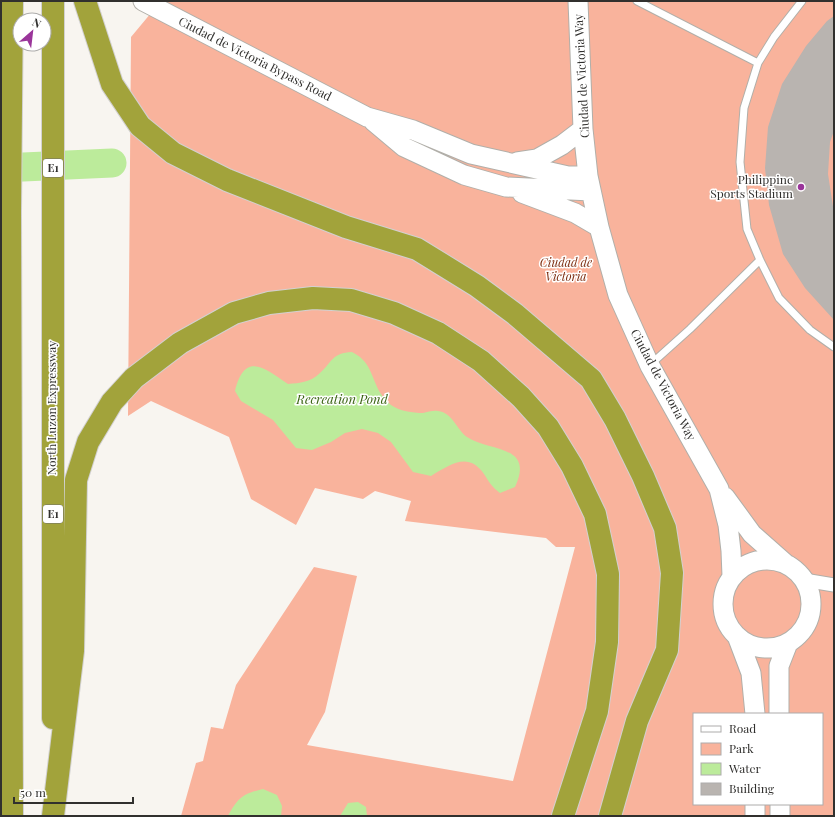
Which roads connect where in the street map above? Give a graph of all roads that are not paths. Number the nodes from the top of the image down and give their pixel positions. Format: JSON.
{"nodes":[{"id":1,"x":12,"y":1,"type":"edge"},
{"id":2,"x":53,"y":1,"type":"edge"},
{"id":3,"x":85,"y":1,"type":"edge"},
{"id":4,"x":143,"y":1,"type":"edge"},
{"id":5,"x":578,"y":1,"type":"edge"},
{"id":6,"x":637,"y":1,"type":"edge"},
{"id":7,"x":802,"y":1,"type":"edge"},
{"id":8,"x":758,"y":63,"type":"junction"},
{"id":9,"x":367,"y":117,"type":"junction"},
{"id":10,"x":583,"y":129,"type":"junction"},
{"id":11,"x":508,"y":163,"type":"junction"},
{"id":12,"x":590,"y":184,"type":"junction"},
{"id":13,"x":506,"y":187,"type":"junction"},
{"id":14,"x":599,"y":227,"type":"junction"},
{"id":15,"x":760,"y":260,"type":"junction"},
{"id":16,"x":834,"y":347,"type":"edge"},
{"id":17,"x":650,"y":366,"type":"junction"},
{"id":18,"x":719,"y":490,"type":"junction"},
{"id":19,"x":788,"y":565,"type":"junction"},
{"id":20,"x":732,"y":576,"type":"junction"},
{"id":21,"x":804,"y":580,"type":"junction"},
{"id":22,"x":834,"y":585,"type":"edge"},
{"id":23,"x":738,"y":636,"type":"junction"},
{"id":24,"x":788,"y":643,"type":"junction"},
{"id":25,"x":1,"y":679,"type":"edge"},
{"id":26,"x":755,"y":713,"type":"edge"},
{"id":27,"x":779,"y":713,"type":"edge"},
{"id":28,"x":12,"y":779,"type":"junction"},
{"id":29,"x":755,"y":805,"type":"edge"},
{"id":30,"x":780,"y":805,"type":"edge"},
{"id":31,"x":12,"y":816,"type":"edge"},
{"id":32,"x":53,"y":816,"type":"edge"},
{"id":33,"x":563,"y":816,"type":"edge"},
{"id":34,"x":610,"y":816,"type":"edge"},
{"id":35,"x":755,"y":816,"type":"edge"},
{"id":36,"x":780,"y":816,"type":"edge"}],
"edges":[{"from":1,"to":28,"type":"highway"},
{"from":2,"to":32,"type":"highway","name":"North Luzon Expressway","number":"E1"},
{"from":3,"to":34,"type":"highway"},
{"from":4,"to":9,"type":"main road","name":"Ciudad de Victoria Bypass Road"},
{"from":5,"to":10,"type":"main road","name":"Ciudad de Victoria Way"},
{"from":6,"to":8,"type":"lane"},
{"from":7,"to":8,"type":"lane"},
{"from":8,"to":15,"type":"lane"},
{"from":9,"to":11,"type":"main road","name":"Ciudad de Victoria Bypass Road"},
{"from":9,"to":13,"type":"main road","name":"Ciudad de Victoria Bypass Road"},
{"from":10,"to":11,"type":"main road"},
{"from":10,"to":12,"type":"main road","name":"Ciudad de Victoria Way"},
{"from":11,"to":12,"type":"main road","name":"Ciudad de Victoria Bypass Road"},
{"from":12,"to":13,"type":"main road","name":"Ciudad de Victoria Bypass Road"},
{"from":12,"to":14,"type":"main road","name":"Ciudad de Victoria Way"},
{"from":13,"to":14,"type":"main road"},
{"from":14,"to":17,"type":"main road","name":"Ciudad de Victoria Way"},
{"from":15,"to":16,"type":"lane"},
{"from":15,"to":17,"type":"lane"},
{"from":17,"to":18,"type":"main road","name":"Ciudad de Victoria Way"},
{"from":18,"to":19,"type":"main road"},
{"from":18,"to":20,"type":"main road","name":"Ciudad de Victoria Way"},
{"from":19,"to":20,"type":"main road"},
{"from":19,"to":21,"type":"main road"},
{"from":20,"to":23,"type":"main road"},
{"from":21,"to":22,"type":"street"},
{"from":21,"to":24,"type":"main road"},
{"from":23,"to":24,"type":"main road"},
{"from":23,"to":26,"type":"main road"},
{"from":24,"to":27,"type":"main road"},
{"from":25,"to":28,"type":"highway"},
{"from":28,"to":31,"type":"highway"},
{"from":29,"to":35,"type":"main road"},
{"from":30,"to":36,"type":"main road"},
{"from":32,"to":33,"type":"highway"}]}
